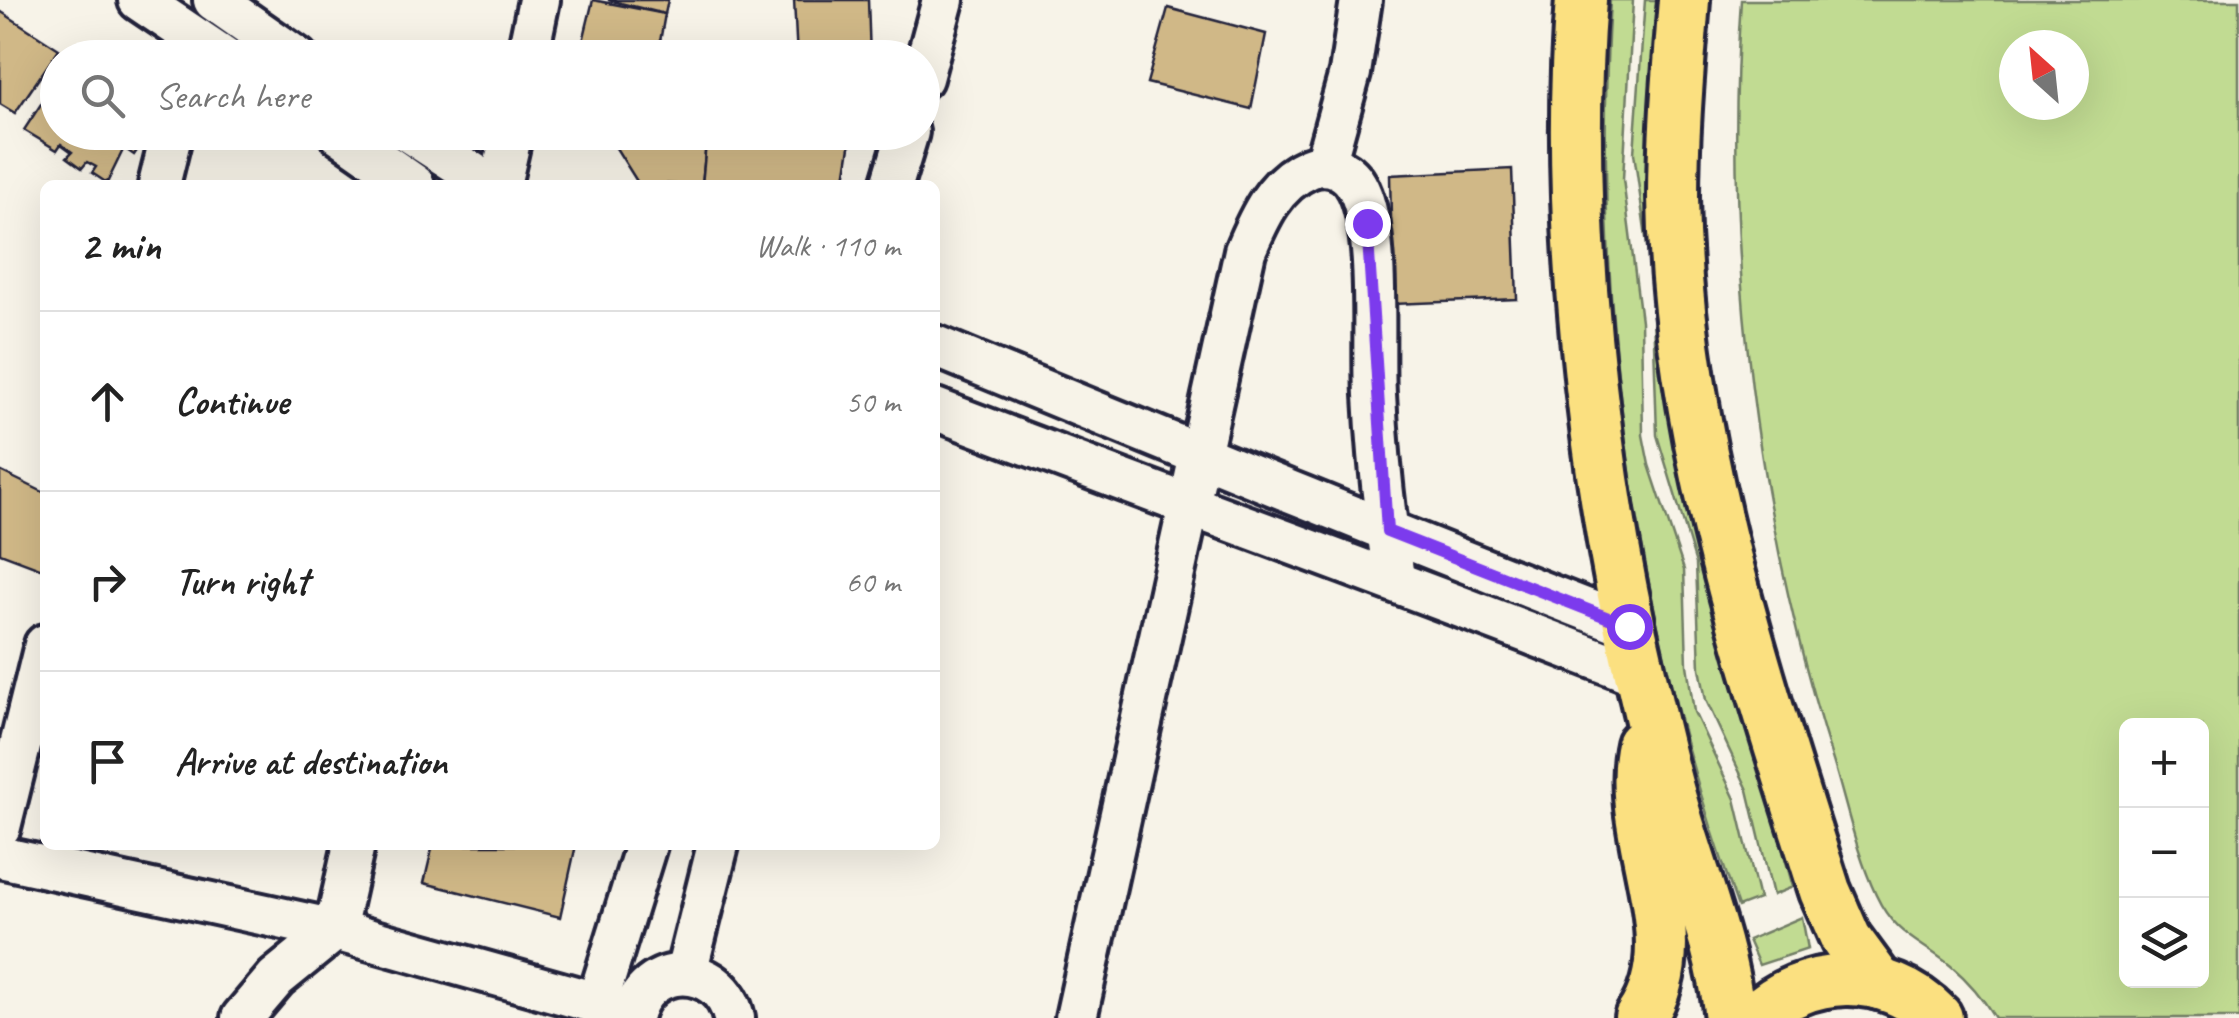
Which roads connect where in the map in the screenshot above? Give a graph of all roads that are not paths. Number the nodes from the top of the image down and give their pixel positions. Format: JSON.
{"nodes":[{"id":1,"x":139,"y":0,"type":"edge"},
{"id":2,"x":539,"y":0,"type":"edge"},
{"id":3,"x":944,"y":0,"type":"edge"},
{"id":4,"x":1362,"y":0,"type":"edge"},
{"id":5,"x":1581,"y":0,"type":"edge"},
{"id":6,"x":1684,"y":0,"type":"edge"},
{"id":7,"x":236,"y":20,"type":"edge"},
{"id":8,"x":204,"y":38,"type":"edge"},
{"id":9,"x":268,"y":40,"type":"edge"},
{"id":10,"x":531,"y":40,"type":"edge"},
{"id":11,"x":933,"y":40,"type":"edge"},
{"id":12,"x":168,"y":150,"type":"edge"},
{"id":13,"x":364,"y":150,"type":"edge"},
{"id":14,"x":438,"y":150,"type":"edge"},
{"id":15,"x":508,"y":150,"type":"edge"},
{"id":16,"x":903,"y":150,"type":"edge"},
{"id":17,"x":1325,"y":164,"type":"junction"},
{"id":18,"x":160,"y":180,"type":"edge"},
{"id":19,"x":407,"y":180,"type":"edge"},
{"id":20,"x":483,"y":180,"type":"edge"},
{"id":21,"x":501,"y":180,"type":"edge"},
{"id":22,"x":894,"y":180,"type":"edge"},
{"id":23,"x":940,"y":348,"type":"edge"},
{"id":24,"x":940,"y":412,"type":"edge"},
{"id":25,"x":1202,"y":452,"type":"junction"},
{"id":26,"x":1190,"y":508,"type":"junction"},
{"id":27,"x":1387,"y":531,"type":"junction"},
{"id":28,"x":1394,"y":578,"type":"junction"},
{"id":29,"x":1629,"y":626,"type":"junction"},
{"id":30,"x":40,"y":665,"type":"edge"},
{"id":31,"x":1646,"y":696,"type":"junction"},
{"id":32,"x":0,"y":827,"type":"edge"},
{"id":33,"x":353,"y":850,"type":"edge"},
{"id":34,"x":645,"y":850,"type":"edge"},
{"id":35,"x":717,"y":850,"type":"edge"},
{"id":36,"x":0,"y":858,"type":"edge"},
{"id":37,"x":334,"y":930,"type":"junction"},
{"id":38,"x":686,"y":973,"type":"junction"},
{"id":39,"x":1879,"y":984,"type":"junction"},
{"id":40,"x":620,"y":1011,"type":"edge"},
{"id":41,"x":242,"y":1018,"type":"edge"},
{"id":42,"x":734,"y":1018,"type":"edge"},
{"id":43,"x":1076,"y":1018,"type":"edge"},
{"id":44,"x":1640,"y":1018,"type":"edge"},
{"id":45,"x":1730,"y":1018,"type":"edge"},
{"id":46,"x":1754,"y":1018,"type":"edge"},
{"id":47,"x":1937,"y":1018,"type":"edge"}],
"edges":[{"from":1,"to":8,"type":"street"},
{"from":2,"to":10,"type":"street"},
{"from":3,"to":11,"type":"street"},
{"from":4,"to":17,"type":"street"},
{"from":5,"to":29,"type":"main road"},
{"from":6,"to":39,"type":"main road"},
{"from":7,"to":9,"type":"street"},
{"from":12,"to":18,"type":"street"},
{"from":13,"to":19,"type":"street"},
{"from":14,"to":20,"type":"street"},
{"from":15,"to":21,"type":"street"},
{"from":16,"to":22,"type":"street"},
{"from":17,"to":25,"type":"street"},
{"from":17,"to":27,"type":"street"},
{"from":23,"to":25,"type":"street"},
{"from":24,"to":26,"type":"street"},
{"from":25,"to":26,"type":"street"},
{"from":25,"to":27,"type":"street"},
{"from":26,"to":28,"type":"street"},
{"from":26,"to":43,"type":"street"},
{"from":27,"to":28,"type":"street"},
{"from":27,"to":29,"type":"street"},
{"from":28,"to":31,"type":"street"},
{"from":29,"to":31,"type":"main road"},
{"from":30,"to":32,"type":"street"},
{"from":31,"to":44,"type":"main road"},
{"from":31,"to":45,"type":"main road"},
{"from":33,"to":37,"type":"street"},
{"from":34,"to":40,"type":"street"},
{"from":35,"to":38,"type":"street"},
{"from":36,"to":37,"type":"street"},
{"from":37,"to":40,"type":"street"},
{"from":37,"to":41,"type":"street"},
{"from":38,"to":40,"type":"street"},
{"from":38,"to":42,"type":"street"},
{"from":39,"to":46,"type":"main road"},
{"from":39,"to":47,"type":"main road"}]}
